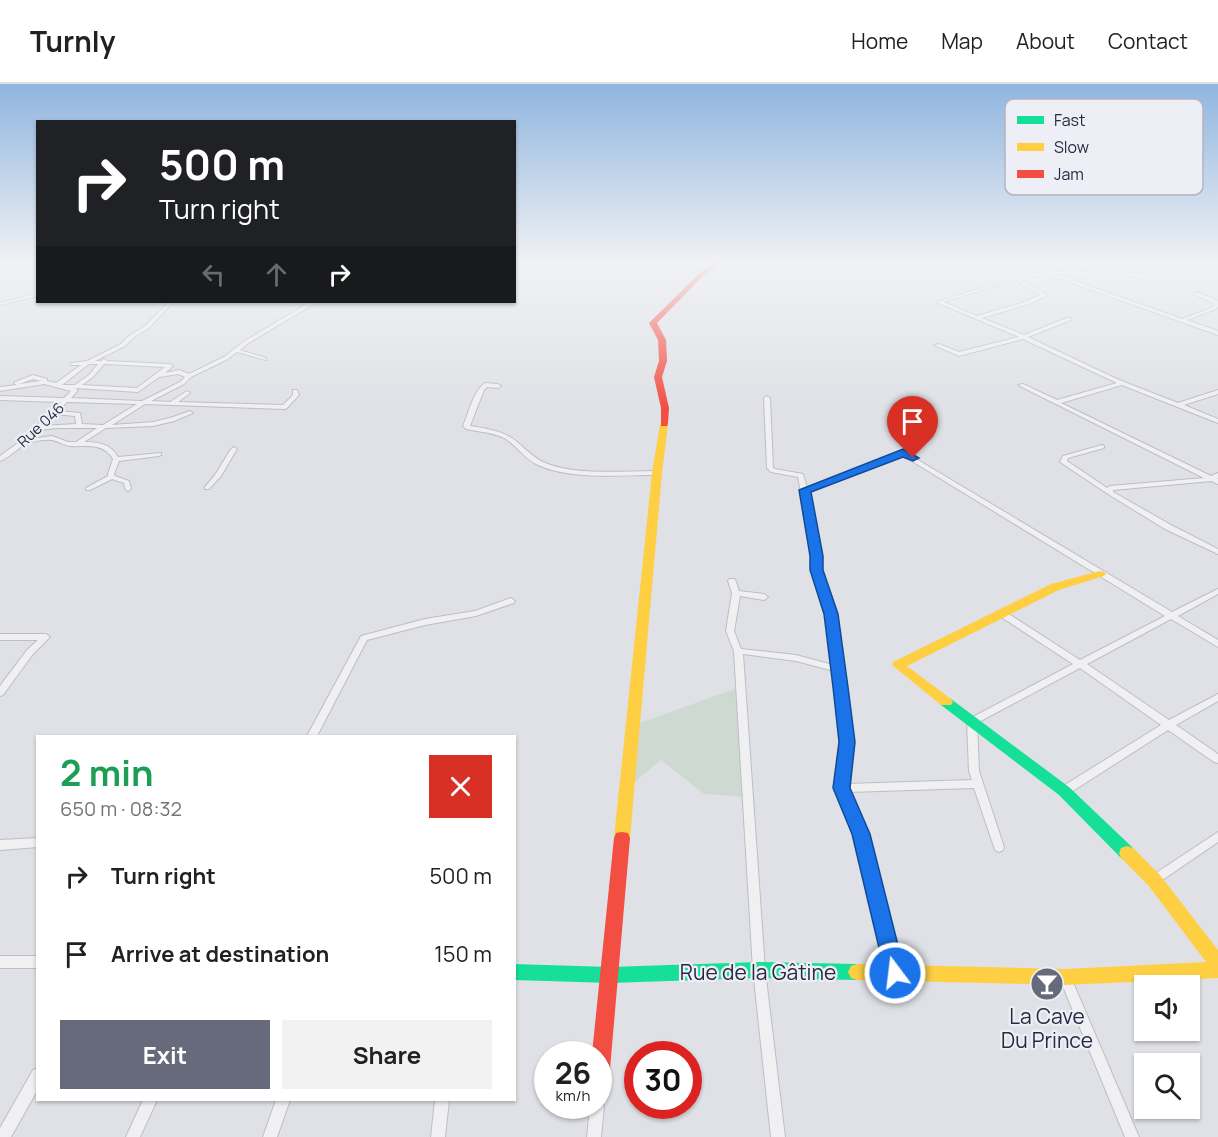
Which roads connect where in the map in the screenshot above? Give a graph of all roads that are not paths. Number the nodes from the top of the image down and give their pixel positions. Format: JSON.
{"nodes":[{"id":1,"x":161,"y":310,"type":"edge"},
{"id":2,"x":299,"y":310,"type":"edge"},
{"id":3,"x":664,"y":310,"type":"edge"},
{"id":4,"x":958,"y":310,"type":"edge"},
{"id":5,"x":1003,"y":310,"type":"edge"},
{"id":6,"x":1152,"y":310,"type":"edge"},
{"id":7,"x":1213,"y":310,"type":"edge"},
{"id":8,"x":1207,"y":312,"type":"junction"},
{"id":9,"x":1218,"y":316,"type":"edge"},
{"id":10,"x":977,"y":318,"type":"junction"},
{"id":11,"x":1069,"y":319,"type":"dead end"},
{"id":12,"x":1185,"y":322,"type":"junction"},
{"id":13,"x":1218,"y":333,"type":"edge"},
{"id":14,"x":1024,"y":337,"type":"junction"},
{"id":15,"x":937,"y":345,"type":"dead end"},
{"id":16,"x":111,"y":351,"type":"junction"},
{"id":17,"x":238,"y":351,"type":"junction"},
{"id":18,"x":264,"y":358,"type":"dead end"},
{"id":19,"x":88,"y":363,"type":"junction"},
{"id":20,"x":102,"y":363,"type":"junction"},
{"id":21,"x":75,"y":367,"type":"junction"},
{"id":22,"x":157,"y":376,"type":"junction"},
{"id":23,"x":189,"y":376,"type":"junction"},
{"id":24,"x":1123,"y":383,"type":"junction"},
{"id":25,"x":62,"y":385,"type":"junction"},
{"id":26,"x":1021,"y":385,"type":"dead end"},
{"id":27,"x":75,"y":386,"type":"junction"},
{"id":28,"x":498,"y":386,"type":"dead end"},
{"id":29,"x":3,"y":389,"type":"edge"},
{"id":30,"x":138,"y":390,"type":"junction"},
{"id":31,"x":294,"y":391,"type":"dead end"},
{"id":32,"x":1218,"y":392,"type":"edge"},
{"id":33,"x":187,"y":393,"type":"dead end"},
{"id":34,"x":159,"y":394,"type":"junction"},
{"id":35,"x":0,"y":398,"type":"edge"},
{"id":36,"x":767,"y":398,"type":"dead end"},
{"id":37,"x":67,"y":400,"type":"junction"},
{"id":38,"x":1057,"y":402,"type":"junction"},
{"id":39,"x":144,"y":403,"type":"junction"},
{"id":40,"x":168,"y":404,"type":"junction"},
{"id":41,"x":1179,"y":405,"type":"junction"},
{"id":42,"x":53,"y":412,"type":"junction"},
{"id":43,"x":190,"y":413,"type":"dead end"},
{"id":44,"x":1218,"y":421,"type":"edge"},
{"id":45,"x":79,"y":426,"type":"junction"},
{"id":46,"x":104,"y":426,"type":"junction"},
{"id":47,"x":38,"y":428,"type":"junction"},
{"id":48,"x":23,"y":442,"type":"junction"},
{"id":49,"x":79,"y":442,"type":"junction"},
{"id":50,"x":1102,"y":447,"type":"dead end"},
{"id":51,"x":234,"y":449,"type":"dead end"},
{"id":52,"x":159,"y":453,"type":"dead end"},
{"id":53,"x":0,"y":457,"type":"edge"},
{"id":54,"x":116,"y":459,"type":"junction"},
{"id":55,"x":657,"y":473,"type":"junction"},
{"id":56,"x":112,"y":477,"type":"junction"},
{"id":57,"x":1216,"y":479,"type":"edge"},
{"id":58,"x":207,"y":488,"type":"dead end"},
{"id":59,"x":88,"y":489,"type":"dead end"},
{"id":60,"x":128,"y":489,"type":"dead end"},
{"id":61,"x":805,"y":490,"type":"junction"},
{"id":62,"x":1110,"y":494,"type":"junction"},
{"id":63,"x":1218,"y":552,"type":"edge"},
{"id":64,"x":1100,"y":574,"type":"junction"},
{"id":65,"x":732,"y":581,"type":"dead end"},
{"id":66,"x":1218,"y":591,"type":"edge"},
{"id":67,"x":736,"y":593,"type":"junction"},
{"id":68,"x":764,"y":597,"type":"dead end"},
{"id":69,"x":511,"y":601,"type":"dead end"},
{"id":70,"x":1001,"y":613,"type":"junction"},
{"id":71,"x":1169,"y":616,"type":"junction"},
{"id":72,"x":0,"y":637,"type":"edge"},
{"id":73,"x":1218,"y":644,"type":"edge"},
{"id":74,"x":738,"y":651,"type":"junction"},
{"id":75,"x":1080,"y":664,"type":"junction"},
{"id":76,"x":838,"y":669,"type":"junction"},
{"id":77,"x":0,"y":693,"type":"edge"},
{"id":78,"x":1218,"y":697,"type":"edge"},
{"id":79,"x":972,"y":721,"type":"junction"},
{"id":80,"x":1170,"y":724,"type":"junction"},
{"id":81,"x":313,"y":735,"type":"edge"},
{"id":82,"x":1218,"y":759,"type":"edge"},
{"id":83,"x":978,"y":784,"type":"junction"},
{"id":84,"x":841,"y":788,"type":"junction"},
{"id":85,"x":1064,"y":791,"type":"junction"},
{"id":86,"x":1218,"y":836,"type":"edge"},
{"id":87,"x":36,"y":842,"type":"edge"},
{"id":88,"x":0,"y":845,"type":"edge"},
{"id":89,"x":999,"y":847,"type":"dead end"},
{"id":90,"x":1154,"y":880,"type":"junction"},
{"id":91,"x":0,"y":962,"type":"edge"},
{"id":92,"x":36,"y":962,"type":"edge"},
{"id":93,"x":1218,"y":964,"type":"edge"},
{"id":94,"x":759,"y":970,"type":"junction"},
{"id":95,"x":1218,"y":970,"type":"edge"},
{"id":96,"x":516,"y":972,"type":"edge"},
{"id":97,"x":895,"y":973,"type":"junction"},
{"id":98,"x":610,"y":975,"type":"junction"},
{"id":99,"x":1065,"y":977,"type":"junction"},
{"id":100,"x":603,"y":1041,"type":"edge"},
{"id":101,"x":36,"y":1079,"type":"edge"},
{"id":102,"x":150,"y":1101,"type":"edge"},
{"id":103,"x":283,"y":1101,"type":"edge"},
{"id":104,"x":442,"y":1101,"type":"edge"},
{"id":105,"x":596,"y":1119,"type":"edge"},
{"id":106,"x":3,"y":1137,"type":"edge"},
{"id":107,"x":133,"y":1137,"type":"edge"},
{"id":108,"x":270,"y":1137,"type":"edge"},
{"id":109,"x":438,"y":1137,"type":"edge"},
{"id":110,"x":594,"y":1137,"type":"edge"},
{"id":111,"x":778,"y":1137,"type":"edge"},
{"id":112,"x":1132,"y":1137,"type":"edge"}],
"edges":[{"from":1,"to":16,"type":"street"},
{"from":2,"to":17,"type":"street"},
{"from":3,"to":55,"type":"street"},
{"from":4,"to":10,"type":"street"},
{"from":5,"to":10,"type":"street"},
{"from":6,"to":12,"type":"street"},
{"from":7,"to":8,"type":"street"},
{"from":8,"to":9,"type":"street"},
{"from":8,"to":12,"type":"street"},
{"from":10,"to":14,"type":"street"},
{"from":11,"to":14,"type":"street"},
{"from":12,"to":13,"type":"street"},
{"from":14,"to":15,"type":"street"},
{"from":14,"to":24,"type":"street"},
{"from":16,"to":19,"type":"street"},
{"from":16,"to":20,"type":"street"},
{"from":17,"to":18,"type":"street"},
{"from":17,"to":23,"type":"street"},
{"from":19,"to":20,"type":"street"},
{"from":19,"to":21,"type":"street"},
{"from":20,"to":22,"type":"street"},
{"from":20,"to":27,"type":"street"},
{"from":21,"to":25,"type":"street"},
{"from":21,"to":27,"type":"street"},
{"from":22,"to":23,"type":"street"},
{"from":22,"to":30,"type":"street"},
{"from":23,"to":34,"type":"street"},
{"from":24,"to":38,"type":"street"},
{"from":24,"to":41,"type":"street"},
{"from":25,"to":27,"type":"street"},
{"from":25,"to":29,"type":"street","name":"Rue 046"},
{"from":25,"to":37,"type":"street","name":"Rue 046"},
{"from":26,"to":38,"type":"street"},
{"from":27,"to":30,"type":"street"},
{"from":28,"to":55,"type":"street"},
{"from":30,"to":34,"type":"street"},
{"from":31,"to":40,"type":"street"},
{"from":32,"to":41,"type":"street"},
{"from":33,"to":40,"type":"street"},
{"from":34,"to":39,"type":"street"},
{"from":35,"to":37,"type":"street"},
{"from":36,"to":61,"type":"street"},
{"from":37,"to":39,"type":"street"},
{"from":37,"to":42,"type":"street","name":"Rue 046"},
{"from":38,"to":57,"type":"street"},
{"from":39,"to":40,"type":"street"},
{"from":39,"to":46,"type":"street"},
{"from":41,"to":44,"type":"street"},
{"from":42,"to":45,"type":"street"},
{"from":42,"to":47,"type":"street","name":"Rue 046"},
{"from":43,"to":46,"type":"street"},
{"from":45,"to":46,"type":"street"},
{"from":45,"to":47,"type":"street"},
{"from":46,"to":49,"type":"street"},
{"from":47,"to":48,"type":"street","name":"Rue 046"},
{"from":48,"to":49,"type":"street"},
{"from":48,"to":53,"type":"street","name":"Rue 046"},
{"from":49,"to":54,"type":"street"},
{"from":50,"to":62,"type":"street"},
{"from":51,"to":58,"type":"street"},
{"from":52,"to":54,"type":"street"},
{"from":54,"to":56,"type":"street"},
{"from":55,"to":98,"type":"street"},
{"from":56,"to":59,"type":"street"},
{"from":56,"to":60,"type":"street"},
{"from":57,"to":62,"type":"street"},
{"from":61,"to":64,"type":"street"},
{"from":61,"to":76,"type":"street"},
{"from":62,"to":63,"type":"street"},
{"from":64,"to":70,"type":"street"},
{"from":64,"to":71,"type":"street"},
{"from":65,"to":67,"type":"street"},
{"from":66,"to":71,"type":"street"},
{"from":67,"to":68,"type":"street"},
{"from":67,"to":74,"type":"street"},
{"from":69,"to":81,"type":"street"},
{"from":70,"to":75,"type":"street"},
{"from":70,"to":79,"type":"street"},
{"from":71,"to":73,"type":"street"},
{"from":71,"to":75,"type":"street"},
{"from":72,"to":77,"type":"street"},
{"from":74,"to":76,"type":"street"},
{"from":74,"to":94,"type":"street"},
{"from":75,"to":79,"type":"street"},
{"from":75,"to":80,"type":"street"},
{"from":76,"to":84,"type":"street"},
{"from":78,"to":80,"type":"street"},
{"from":79,"to":83,"type":"street"},
{"from":79,"to":85,"type":"street"},
{"from":80,"to":82,"type":"street"},
{"from":80,"to":85,"type":"street"},
{"from":83,"to":84,"type":"street"},
{"from":83,"to":89,"type":"street"},
{"from":84,"to":97,"type":"street"},
{"from":85,"to":90,"type":"street"},
{"from":86,"to":90,"type":"street"},
{"from":87,"to":88,"type":"street"},
{"from":90,"to":93,"type":"street"},
{"from":91,"to":92,"type":"street"},
{"from":94,"to":97,"type":"street","name":"Rue de la Gâtine"},
{"from":94,"to":98,"type":"street","name":"Rue de la Gâtine"},
{"from":94,"to":111,"type":"street"},
{"from":95,"to":99,"type":"street","name":"Rue de la Gâtine"},
{"from":96,"to":98,"type":"street","name":"Rue de la Gâtine"},
{"from":97,"to":99,"type":"street","name":"Rue de la Gâtine"},
{"from":98,"to":100,"type":"street"},
{"from":99,"to":112,"type":"street"},
{"from":101,"to":106,"type":"street"},
{"from":102,"to":107,"type":"street"},
{"from":103,"to":108,"type":"street"},
{"from":104,"to":109,"type":"street"},
{"from":105,"to":110,"type":"street"}]}
